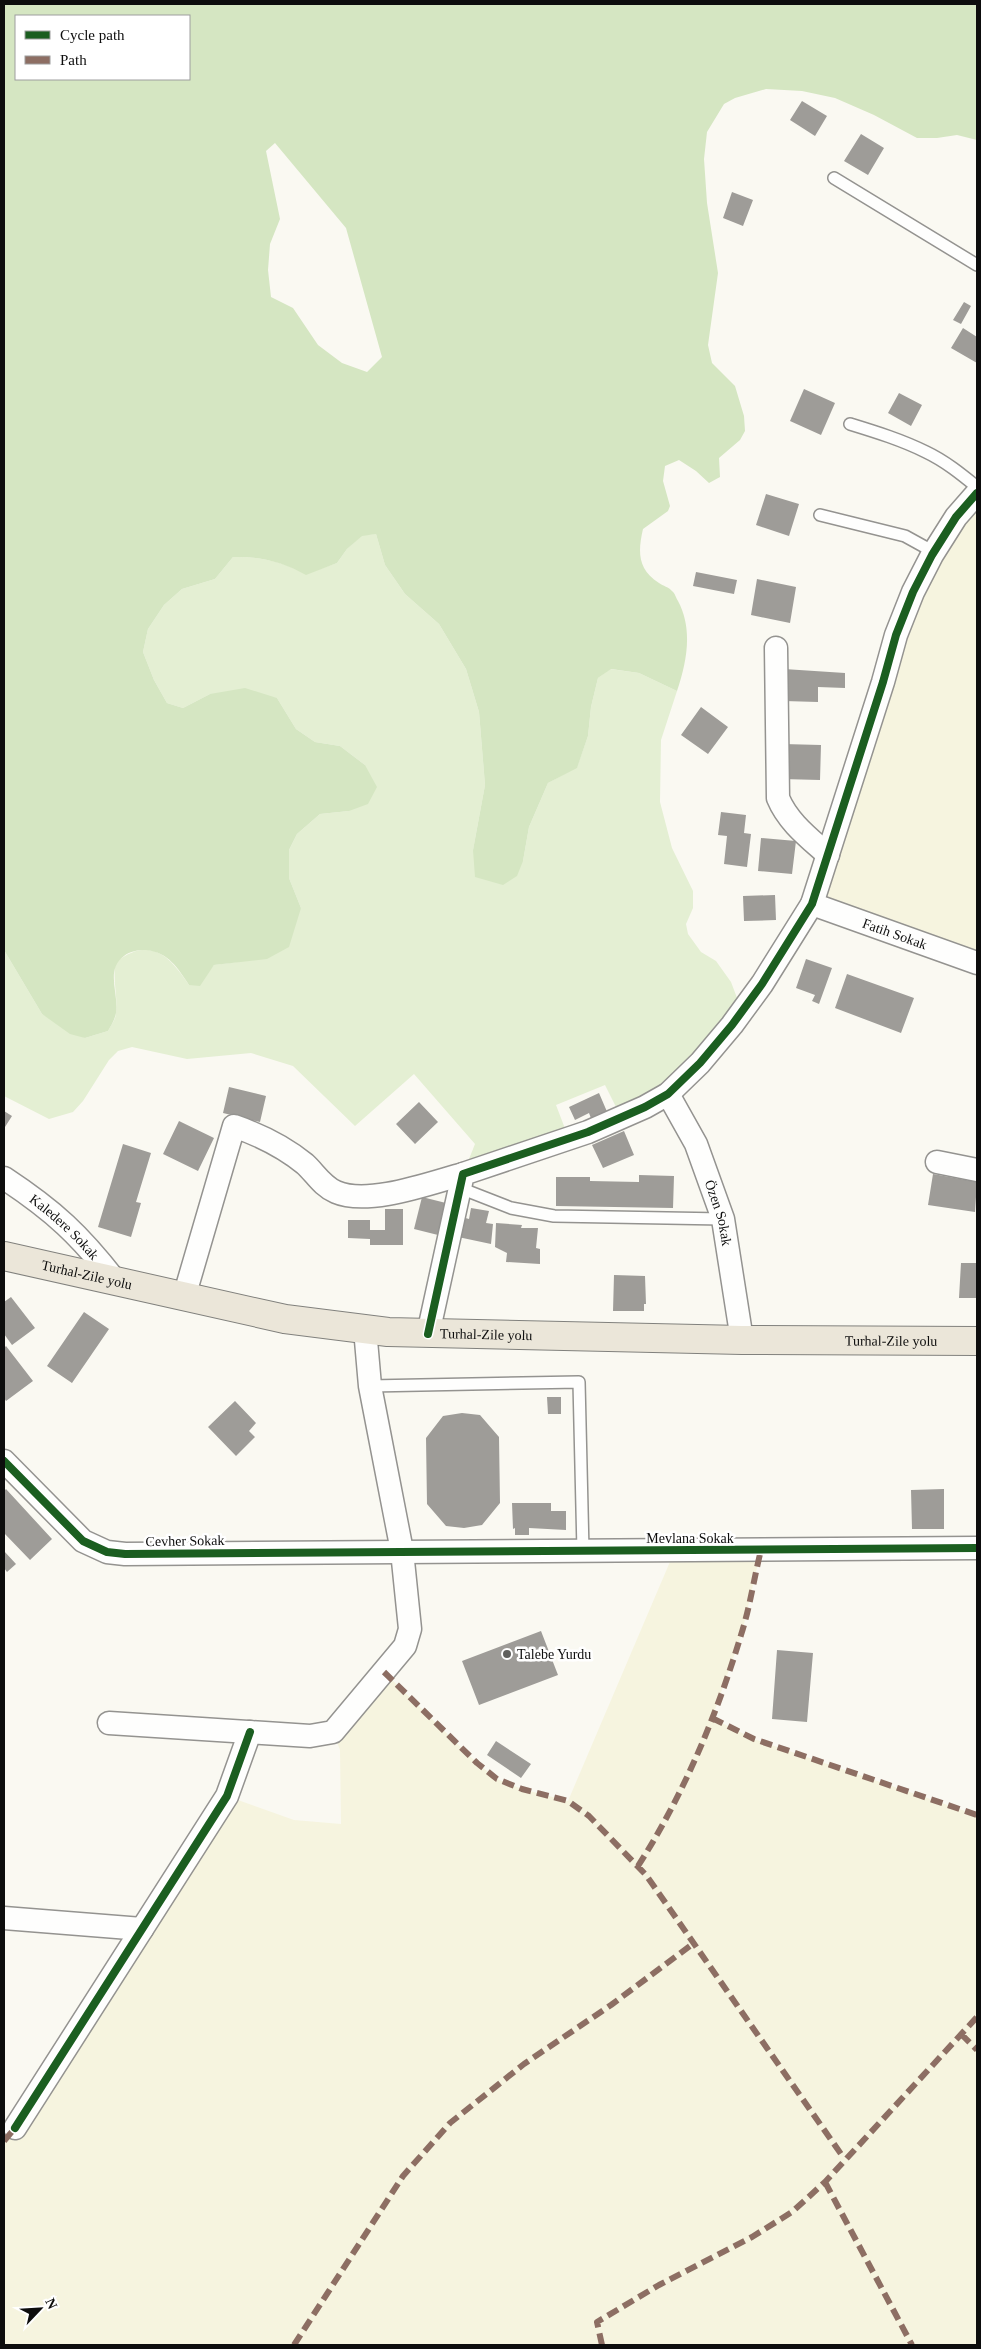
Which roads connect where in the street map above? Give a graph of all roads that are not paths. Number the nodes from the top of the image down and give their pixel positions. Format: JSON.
{"nodes":[{"id":1,"x":834,"y":178,"type":"dead end"},
{"id":2,"x":977,"y":265,"type":"edge"},
{"id":3,"x":850,"y":424,"type":"dead end"},
{"id":4,"x":977,"y":487,"type":"edge"},
{"id":5,"x":977,"y":493,"type":"edge"},
{"id":6,"x":820,"y":515,"type":"dead end"},
{"id":7,"x":934,"y":552,"type":"junction"},
{"id":8,"x":776,"y":648,"type":"dead end"},
{"id":9,"x":828,"y":855,"type":"junction"},
{"id":10,"x":812,"y":904,"type":"junction"},
{"id":11,"x":977,"y":963,"type":"edge"},
{"id":12,"x":668,"y":1094,"type":"junction"},
{"id":13,"x":937,"y":1162,"type":"dead end"},
{"id":14,"x":977,"y":1170,"type":"edge"},
{"id":15,"x":4,"y":1178,"type":"edge"},
{"id":16,"x":462,"y":1181,"type":"junction"},
{"id":17,"x":724,"y":1219,"type":"junction"},
{"id":18,"x":4,"y":1256,"type":"edge"},
{"id":19,"x":117,"y":1282,"type":"junction"},
{"id":20,"x":184,"y":1297,"type":"junction"},
{"id":21,"x":365,"y":1330,"type":"junction"},
{"id":22,"x":428,"y":1334,"type":"junction"},
{"id":23,"x":742,"y":1340,"type":"junction"},
{"id":24,"x":977,"y":1341,"type":"edge"},
{"id":25,"x":370,"y":1386,"type":"junction"},
{"id":26,"x":4,"y":1461,"type":"edge"},
{"id":27,"x":977,"y":1548,"type":"edge"},
{"id":28,"x":582,"y":1550,"type":"junction"},
{"id":29,"x":402,"y":1551,"type":"junction"},
{"id":30,"x":109,"y":1723,"type":"dead end"},
{"id":31,"x":250,"y":1732,"type":"junction"},
{"id":32,"x":4,"y":1918,"type":"edge"},
{"id":33,"x":142,"y":1929,"type":"junction"},
{"id":34,"x":15,"y":2128,"type":"dead end"}],
"edges":[{"from":1,"to":2,"type":"lane"},
{"from":3,"to":4,"type":"lane"},
{"from":5,"to":7,"type":"street"},
{"from":6,"to":7,"type":"lane"},
{"from":7,"to":9,"type":"street"},
{"from":8,"to":9,"type":"street"},
{"from":9,"to":10,"type":"street"},
{"from":10,"to":11,"type":"street","name":"Fatih Sokak"},
{"from":10,"to":12,"type":"street"},
{"from":12,"to":16,"type":"street"},
{"from":12,"to":17,"type":"street","name":"Özen Sokak"},
{"from":13,"to":14,"type":"street"},
{"from":15,"to":19,"type":"street","name":"Kaledere Sokak"},
{"from":16,"to":17,"type":"lane"},
{"from":16,"to":20,"type":"street"},
{"from":16,"to":22,"type":"street"},
{"from":17,"to":23,"type":"street","name":"Özen Sokak"},
{"from":18,"to":19,"type":"main road","name":"Turhal-Zile yolu"},
{"from":19,"to":20,"type":"main road","name":"Turhal-Zile yolu"},
{"from":20,"to":21,"type":"main road","name":"Turhal-Zile yolu"},
{"from":21,"to":22,"type":"main road","name":"Turhal-Zile yolu"},
{"from":21,"to":25,"type":"street"},
{"from":22,"to":23,"type":"main road","name":"Turhal-Zile yolu"},
{"from":23,"to":24,"type":"main road","name":"Turhal-Zile yolu"},
{"from":25,"to":28,"type":"lane"},
{"from":25,"to":29,"type":"street"},
{"from":26,"to":29,"type":"street","name":"Cevher Sokak"},
{"from":27,"to":28,"type":"street","name":"Mevlana Sokak"},
{"from":28,"to":29,"type":"street","name":"Mevlana Sokak"},
{"from":29,"to":31,"type":"street"},
{"from":30,"to":31,"type":"street"},
{"from":31,"to":33,"type":"street"},
{"from":32,"to":33,"type":"street"},
{"from":33,"to":34,"type":"street"}]}
